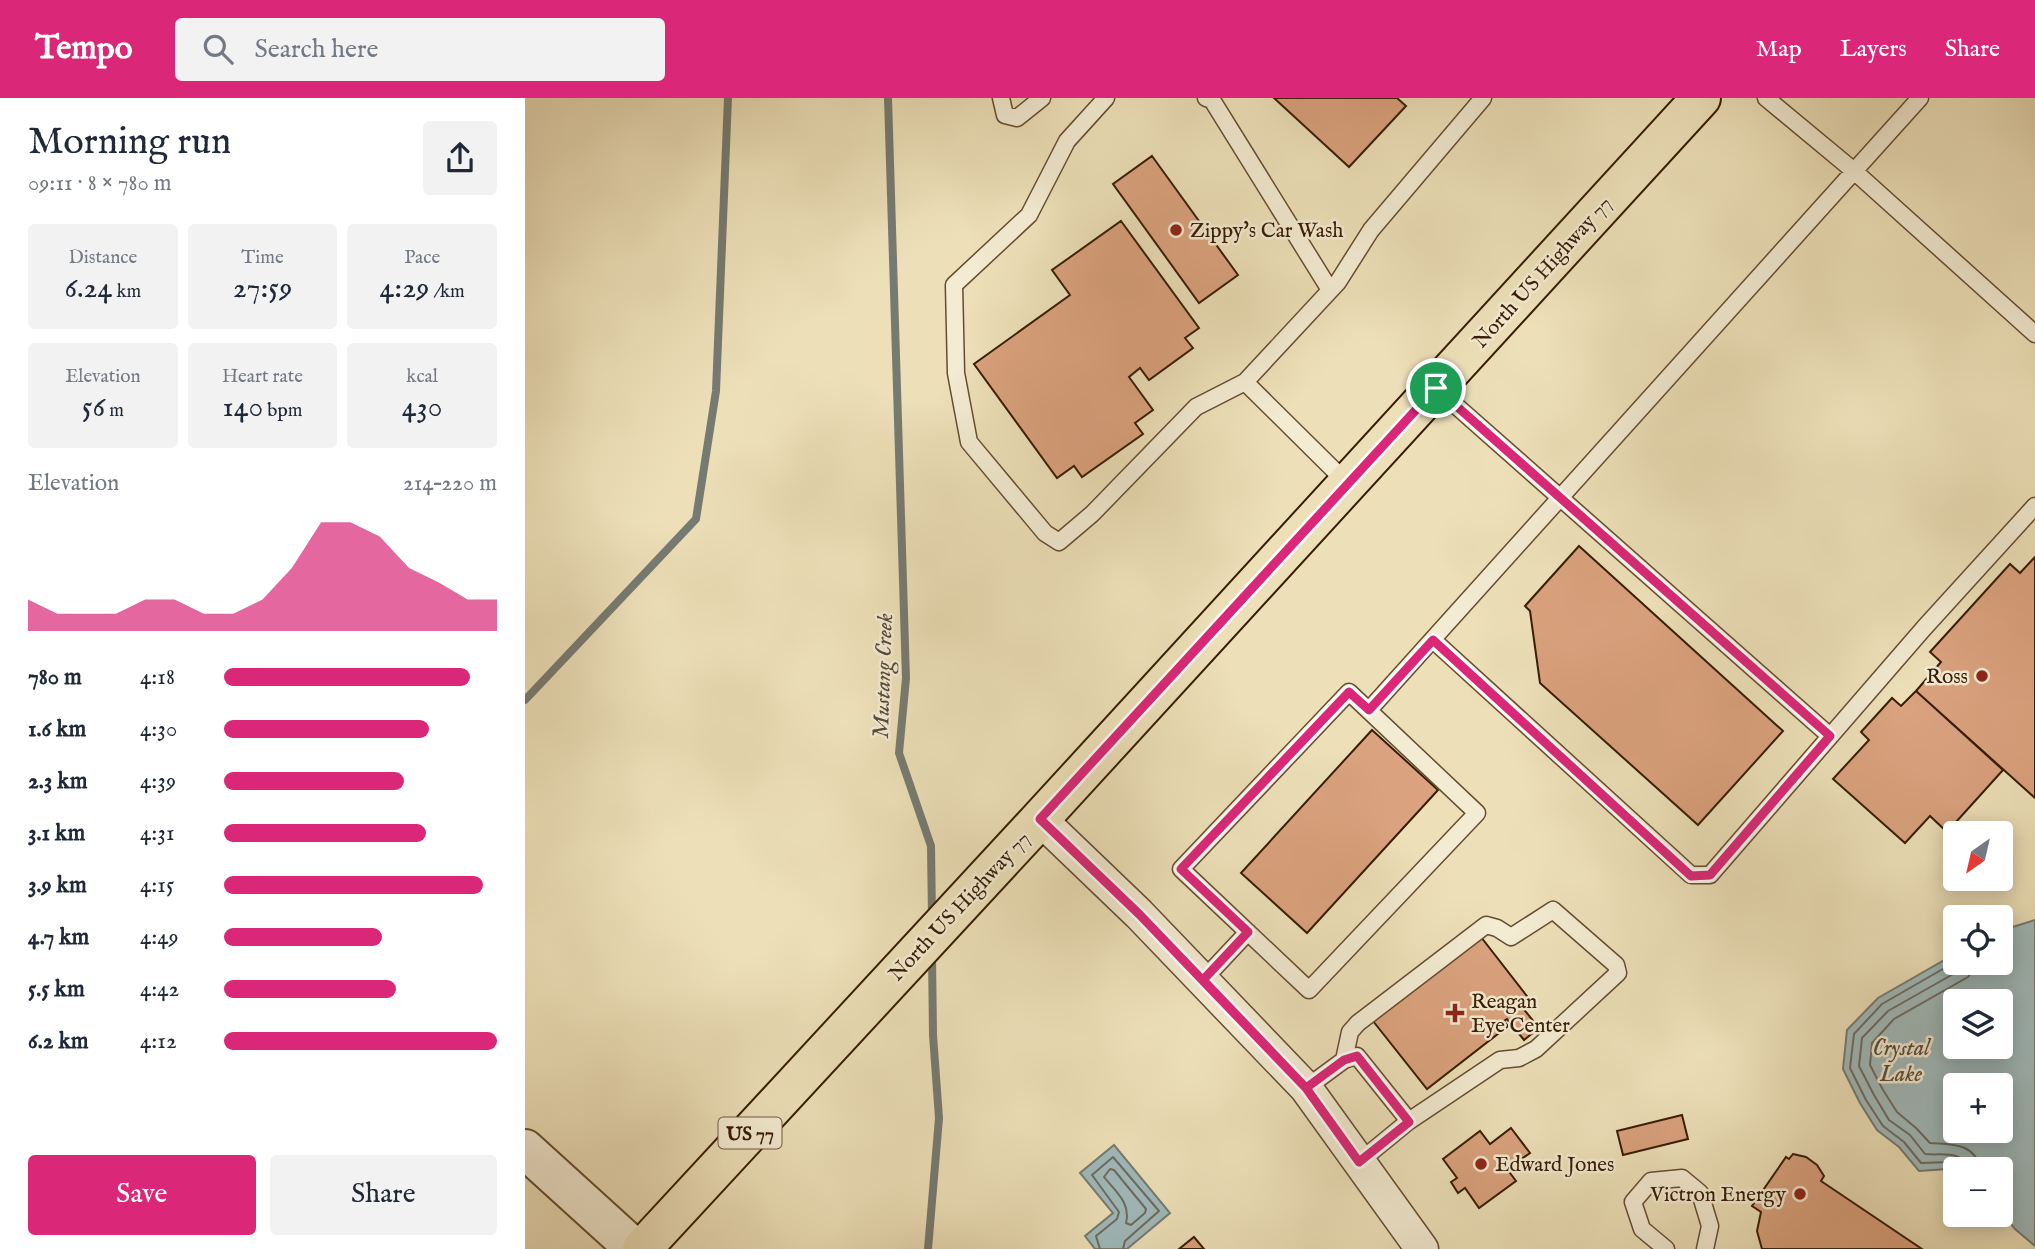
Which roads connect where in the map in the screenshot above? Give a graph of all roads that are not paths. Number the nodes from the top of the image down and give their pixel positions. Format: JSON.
{"nodes":[{"id":1,"x":1001,"y":98,"type":"edge"},
{"id":2,"x":1042,"y":98,"type":"edge"},
{"id":3,"x":1106,"y":98,"type":"edge"},
{"id":4,"x":1206,"y":98,"type":"edge"},
{"id":5,"x":1701,"y":98,"type":"edge"},
{"id":6,"x":1766,"y":98,"type":"edge"},
{"id":7,"x":1920,"y":98,"type":"edge"},
{"id":8,"x":1476,"y":101,"type":"edge"},
{"id":9,"x":1854,"y":171,"type":"junction"},
{"id":10,"x":1330,"y":290,"type":"junction"},
{"id":11,"x":2035,"y":334,"type":"edge"},
{"id":12,"x":1245,"y":382,"type":"junction"},
{"id":13,"x":1436,"y":388,"type":"junction"},
{"id":14,"x":1348,"y":484,"type":"junction"},
{"id":15,"x":1561,"y":498,"type":"junction"},
{"id":16,"x":2035,"y":506,"type":"edge"},
{"id":17,"x":1433,"y":640,"type":"junction"},
{"id":18,"x":1369,"y":710,"type":"junction"},
{"id":19,"x":1830,"y":736,"type":"junction"},
{"id":20,"x":1028,"y":832,"type":"junction"},
{"id":21,"x":1248,"y":932,"type":"junction"},
{"id":22,"x":1203,"y":980,"type":"junction"},
{"id":23,"x":1344,"y":1060,"type":"junction"},
{"id":24,"x":1306,"y":1088,"type":"junction"},
{"id":25,"x":1409,"y":1122,"type":"junction"},
{"id":26,"x":525,"y":1149,"type":"edge"},
{"id":27,"x":1359,"y":1162,"type":"junction"},
{"id":28,"x":635,"y":1249,"type":"edge"},
{"id":29,"x":642,"y":1249,"type":"edge"},
{"id":30,"x":1422,"y":1249,"type":"edge"},
{"id":31,"x":1666,"y":1249,"type":"edge"},
{"id":32,"x":1705,"y":1249,"type":"edge"}],
"edges":[{"from":1,"to":2,"type":"lane"},
{"from":3,"to":12,"type":"lane"},
{"from":4,"to":10,"type":"lane"},
{"from":5,"to":13,"type":"main road","name":"North US Highway 77","number":"US 77"},
{"from":6,"to":9,"type":"lane"},
{"from":7,"to":9,"type":"lane"},
{"from":8,"to":10,"type":"lane"},
{"from":9,"to":11,"type":"lane"},
{"from":9,"to":15,"type":"lane"},
{"from":10,"to":12,"type":"lane"},
{"from":12,"to":14,"type":"lane"},
{"from":13,"to":14,"type":"main road","name":"North US Highway 77","number":"US 77"},
{"from":13,"to":15,"type":"lane"},
{"from":14,"to":20,"type":"main road","name":"North US Highway 77","number":"US 77"},
{"from":15,"to":17,"type":"lane"},
{"from":15,"to":19,"type":"lane"},
{"from":16,"to":19,"type":"lane"},
{"from":17,"to":18,"type":"lane"},
{"from":17,"to":19,"type":"lane"},
{"from":18,"to":21,"type":"lane"},
{"from":18,"to":21,"type":"lane"},
{"from":20,"to":22,"type":"street"},
{"from":20,"to":29,"type":"main road","name":"North US Highway 77","number":"US 77"},
{"from":21,"to":22,"type":"lane"},
{"from":22,"to":24,"type":"street"},
{"from":23,"to":24,"type":"lane"},
{"from":23,"to":25,"type":"lane"},
{"from":23,"to":25,"type":"lane"},
{"from":24,"to":27,"type":"street"},
{"from":25,"to":27,"type":"lane"},
{"from":26,"to":28,"type":"street"},
{"from":27,"to":30,"type":"street"},
{"from":31,"to":32,"type":"lane"}]}
